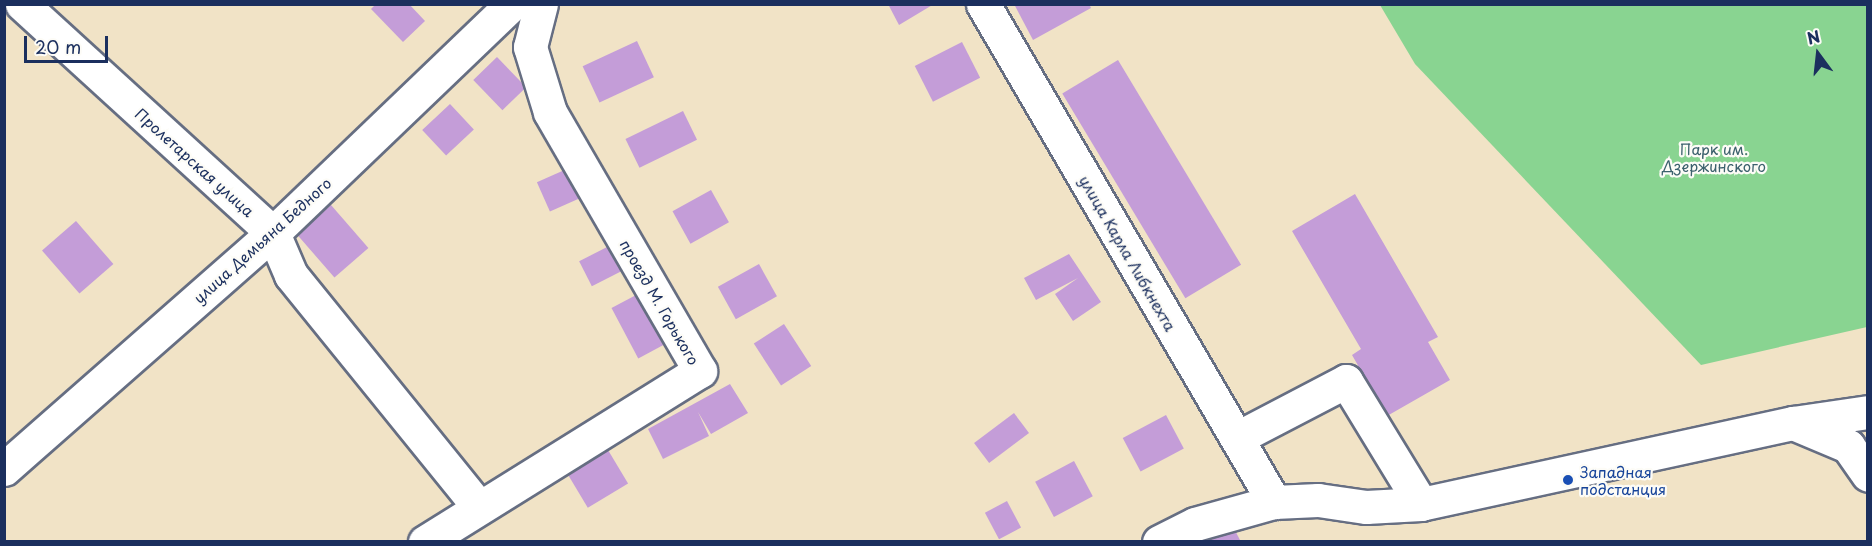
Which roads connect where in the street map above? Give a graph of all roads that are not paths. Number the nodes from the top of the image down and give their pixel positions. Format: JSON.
{"nodes":[{"id":1,"x":22,"y":4,"type":"edge"},
{"id":2,"x":512,"y":4,"type":"edge"},
{"id":3,"x":541,"y":4,"type":"edge"},
{"id":4,"x":983,"y":4,"type":"edge"},
{"id":5,"x":273,"y":233,"type":"junction"},
{"id":6,"x":1868,"y":412,"type":"edge"},
{"id":7,"x":1793,"y":423,"type":"junction"},
{"id":8,"x":1237,"y":438,"type":"junction"},
{"id":9,"x":4,"y":469,"type":"edge"},
{"id":10,"x":1868,"y":475,"type":"edge"},
{"id":11,"x":1274,"y":502,"type":"junction"},
{"id":12,"x":1421,"y":504,"type":"junction"},
{"id":13,"x":479,"y":507,"type":"junction"},
{"id":14,"x":425,"y":542,"type":"edge"},
{"id":15,"x":1159,"y":542,"type":"edge"}],
"edges":[{"from":1,"to":5,"type":"street","name":"Пролетарская улица"},
{"from":2,"to":5,"type":"street","name":"улица Демьяна Бедного"},
{"from":3,"to":13,"type":"street","name":"проезд М. Горького"},
{"from":4,"to":8,"type":"street","name":"улица Карла Либкнехта"},
{"from":5,"to":9,"type":"street","name":"улица Демьяна Бедного"},
{"from":5,"to":13,"type":"street","name":"Пролетарская улица"},
{"from":6,"to":7,"type":"street"},
{"from":7,"to":10,"type":"street"},
{"from":7,"to":12,"type":"street"},
{"from":8,"to":11,"type":"street","name":"улица Карла Либкнехта"},
{"from":8,"to":12,"type":"street"},
{"from":11,"to":12,"type":"street"},
{"from":11,"to":15,"type":"street"},
{"from":13,"to":14,"type":"street","name":"проезд М. Горького"}]}
